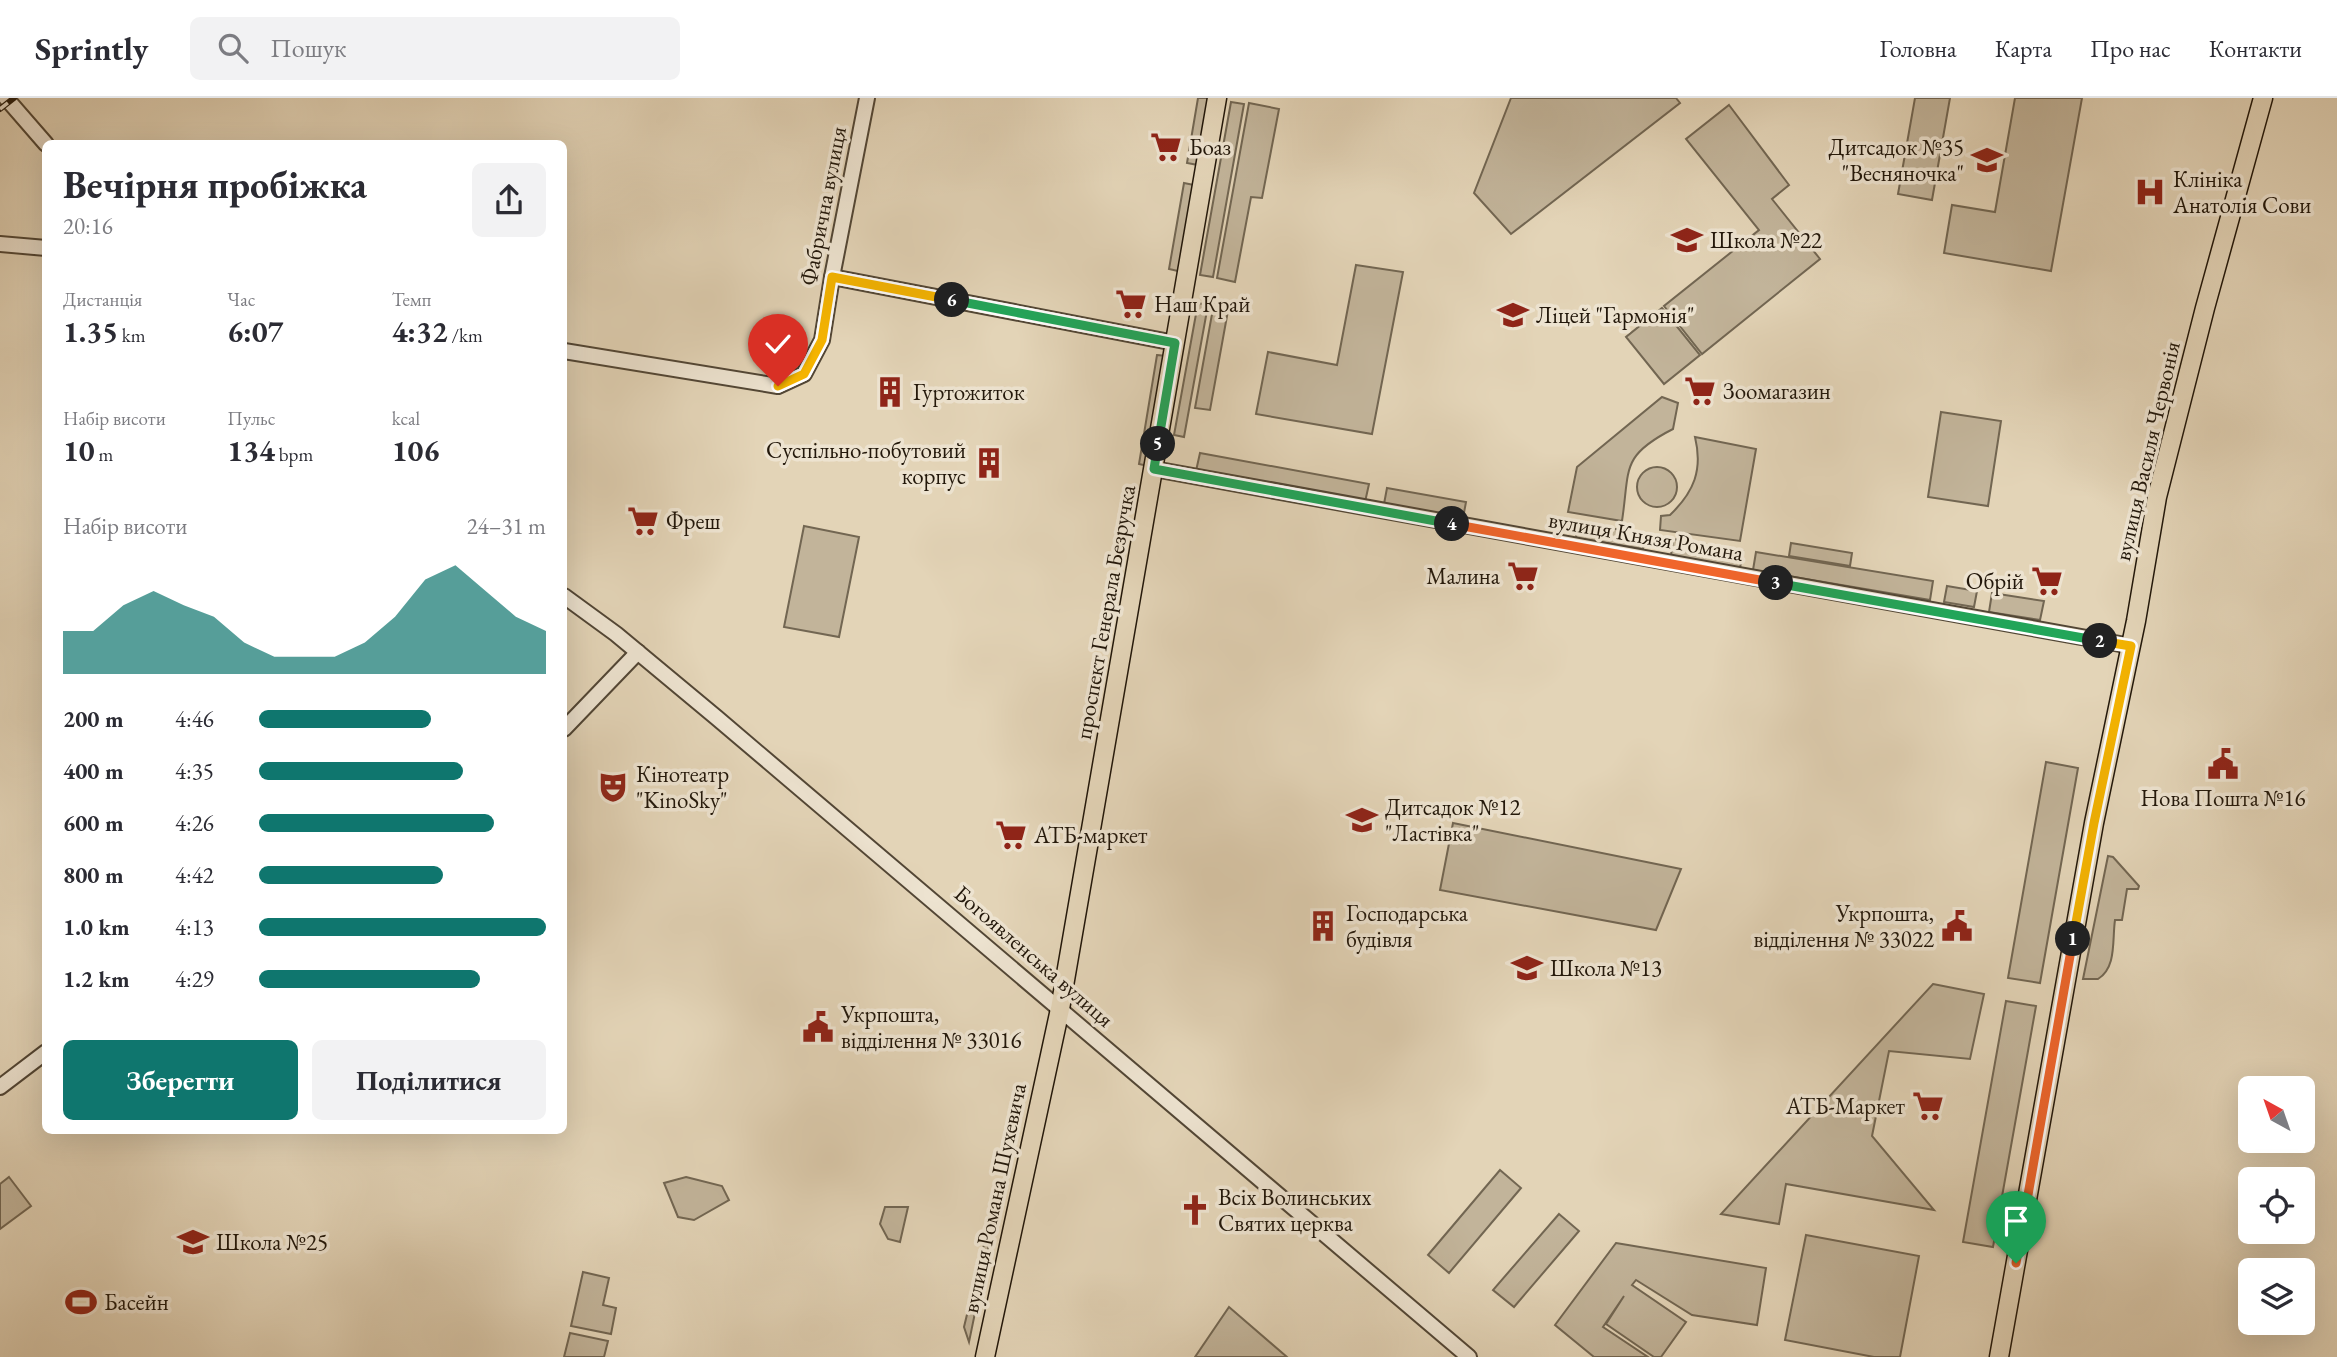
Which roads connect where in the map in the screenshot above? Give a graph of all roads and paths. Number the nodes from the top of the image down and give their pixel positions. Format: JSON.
{"nodes":[{"id":1,"x":6,"y":98,"type":"edge"},
{"id":2,"x":867,"y":98,"type":"edge"},
{"id":3,"x":1217,"y":98,"type":"edge"},
{"id":4,"x":2263,"y":98,"type":"edge"},
{"id":5,"x":43,"y":140,"type":"edge"},
{"id":6,"x":0,"y":244,"type":"edge"},
{"id":7,"x":42,"y":248,"type":"edge"},
{"id":8,"x":832,"y":277,"type":"junction"},
{"id":9,"x":1175,"y":343,"type":"junction"},
{"id":10,"x":567,"y":351,"type":"edge"},
{"id":11,"x":1154,"y":469,"type":"junction"},
{"id":12,"x":567,"y":598,"type":"edge"},
{"id":13,"x":2131,"y":646,"type":"junction"},
{"id":14,"x":638,"y":652,"type":"junction"},
{"id":15,"x":567,"y":726,"type":"edge"},
{"id":16,"x":1060,"y":1009,"type":"junction"},
{"id":17,"x":42,"y":1055,"type":"edge"},
{"id":18,"x":0,"y":1087,"type":"edge"},
{"id":19,"x":985,"y":1357,"type":"edge"},
{"id":20,"x":1469,"y":1357,"type":"edge"},
{"id":21,"x":1999,"y":1357,"type":"edge"}],
"edges":[{"from":1,"to":5,"type":"street"},
{"from":2,"to":8,"type":"street","name":"Фабрична вулиця"},
{"from":3,"to":9,"type":"main road","name":"проспект Генерала Безручка"},
{"from":4,"to":13,"type":"main road","name":"вулиця Василя Червонія"},
{"from":6,"to":7,"type":"street"},
{"from":8,"to":9,"type":"street"},
{"from":8,"to":10,"type":"street","name":"Фабрична вулиця"},
{"from":9,"to":11,"type":"main road","name":"проспект Генерала Безручка"},
{"from":11,"to":13,"type":"street","name":"вулиця Князя Романа"},
{"from":11,"to":16,"type":"main road","name":"проспект Генерала Безручка"},
{"from":12,"to":14,"type":"street","name":"Богоявленська вулиця"},
{"from":13,"to":21,"type":"main road","name":"вулиця Василя Червонія"},
{"from":14,"to":15,"type":"street"},
{"from":14,"to":16,"type":"street","name":"Богоявленська вулиця"},
{"from":16,"to":19,"type":"main road","name":"вулиця Романа Шухевича"},
{"from":16,"to":20,"type":"street","name":"Богоявленська вулиця"},
{"from":17,"to":18,"type":"street"}]}
